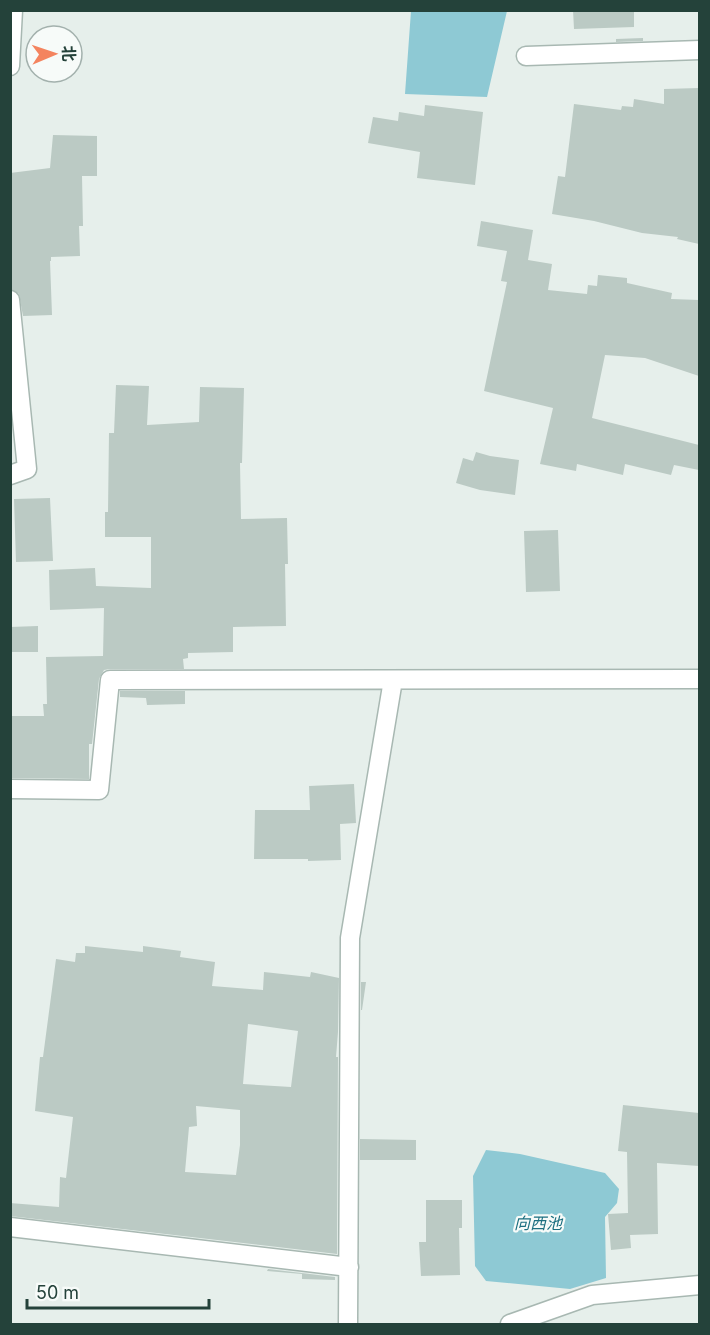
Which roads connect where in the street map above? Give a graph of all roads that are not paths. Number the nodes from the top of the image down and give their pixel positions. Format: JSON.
{"nodes":[{"id":1,"x":13,"y":10,"type":"edge"},
{"id":2,"x":699,"y":50,"type":"edge"},
{"id":3,"x":526,"y":56,"type":"dead end"},
{"id":4,"x":10,"y":66,"type":"edge"},
{"id":5,"x":10,"y":300,"type":"edge"},
{"id":6,"x":10,"y":475,"type":"edge"},
{"id":7,"x":699,"y":679,"type":"edge"},
{"id":8,"x":393,"y":680,"type":"junction"},
{"id":9,"x":10,"y":789,"type":"edge"},
{"id":10,"x":10,"y":1227,"type":"edge"},
{"id":11,"x":348,"y":1268,"type":"junction"},
{"id":12,"x":699,"y":1285,"type":"edge"},
{"id":13,"x":348,"y":1324,"type":"edge"},
{"id":14,"x":510,"y":1324,"type":"edge"}],
"edges":[{"from":1,"to":4,"type":"street"},
{"from":2,"to":3,"type":"street"},
{"from":5,"to":6,"type":"street"},
{"from":7,"to":8,"type":"street"},
{"from":8,"to":9,"type":"street"},
{"from":8,"to":11,"type":"street"},
{"from":10,"to":11,"type":"street"},
{"from":11,"to":13,"type":"street"},
{"from":12,"to":14,"type":"street"}]}
